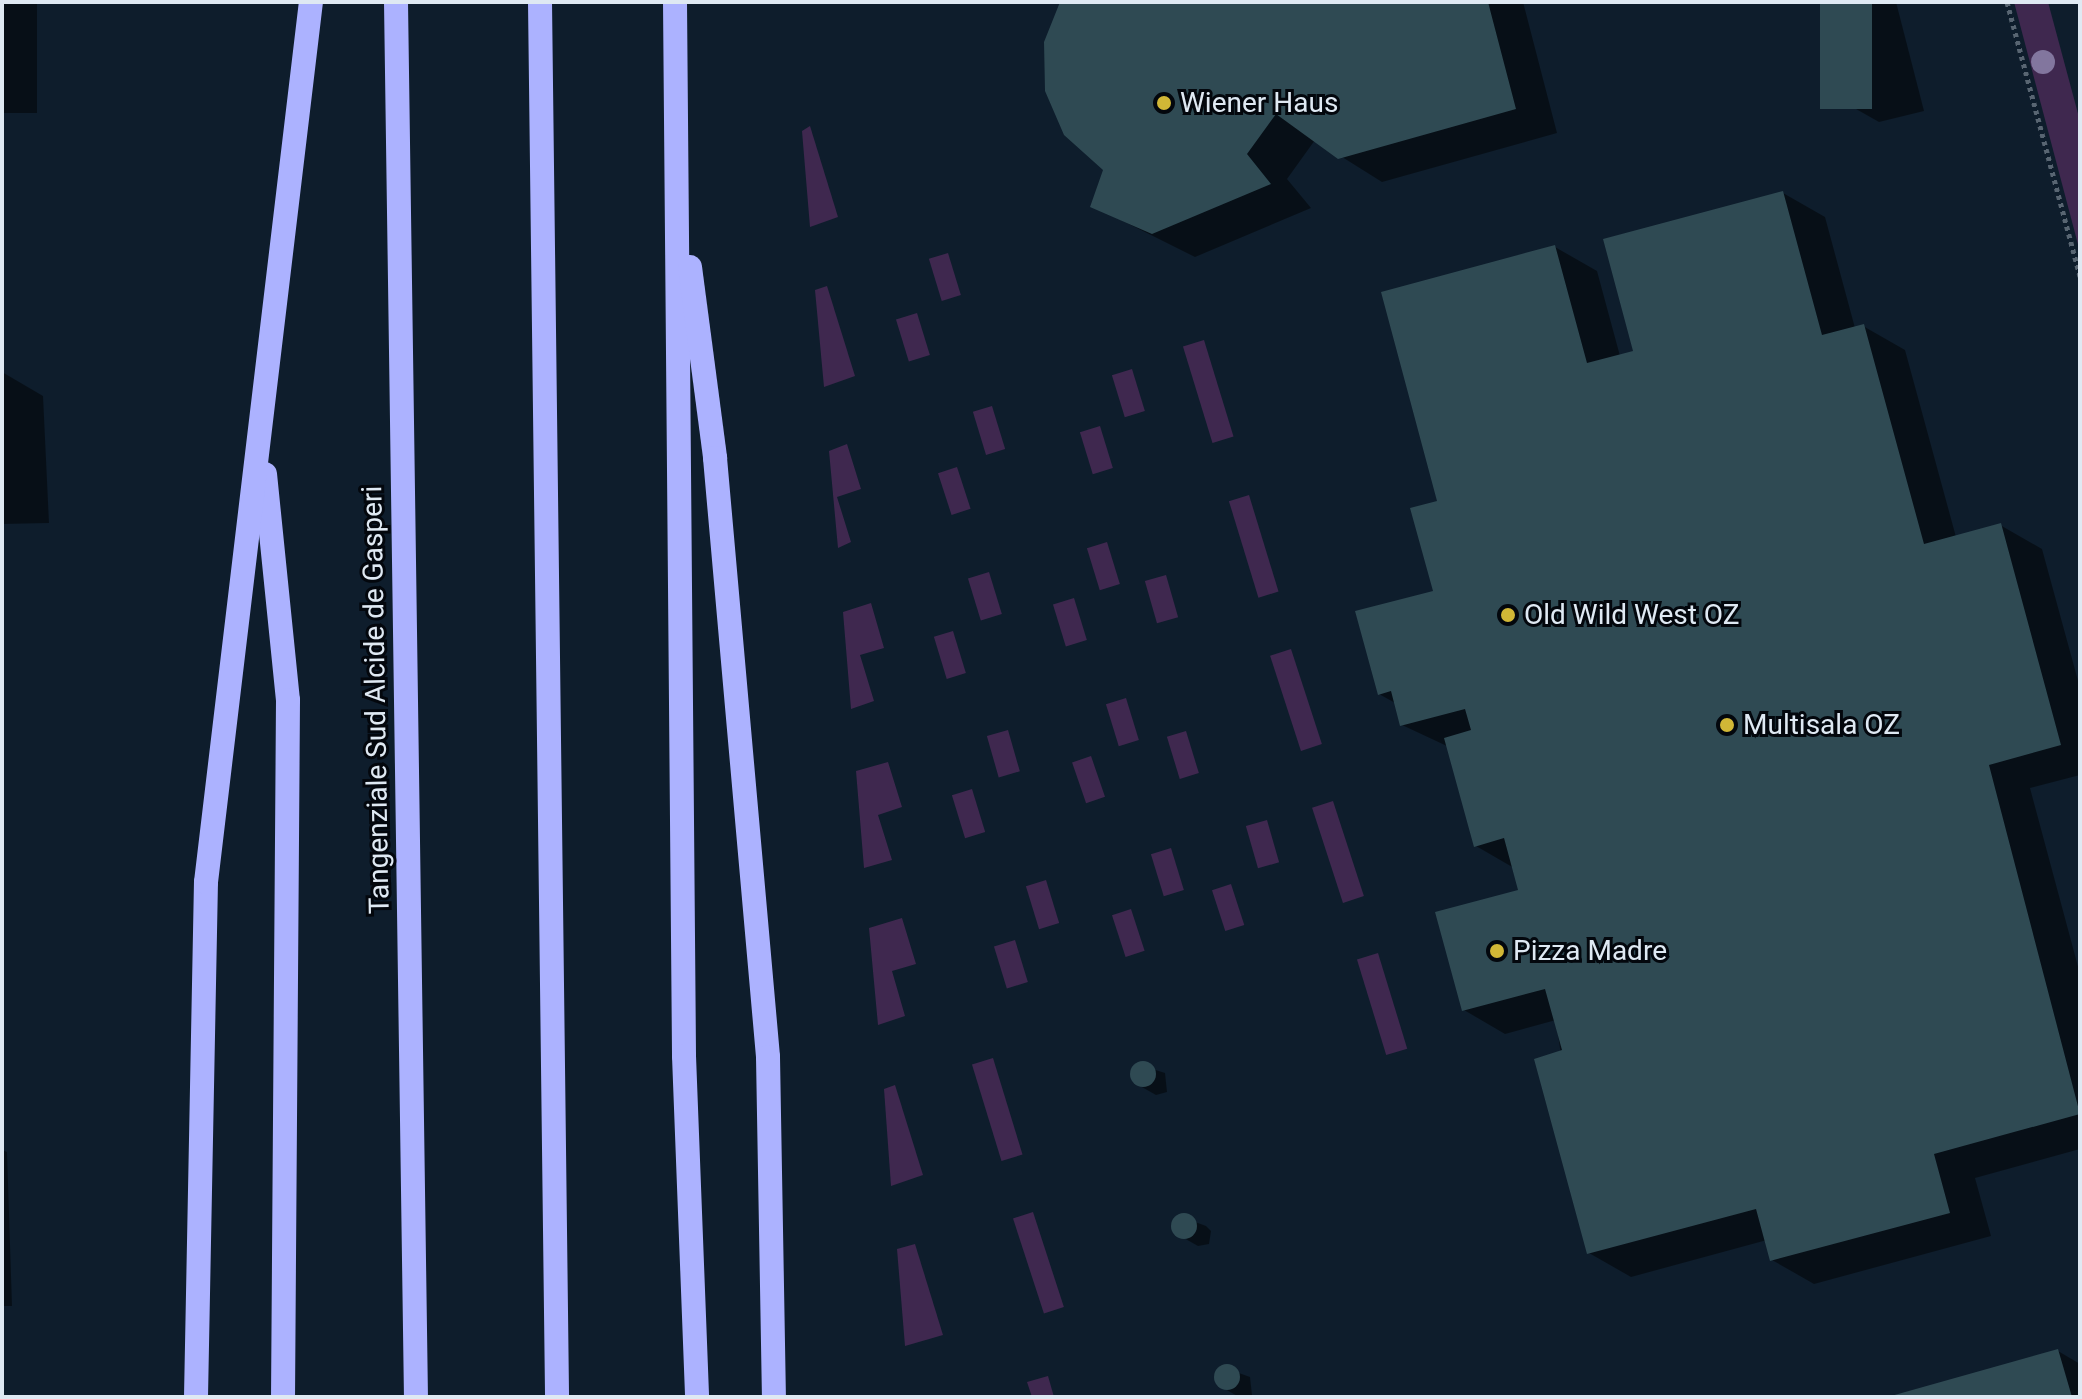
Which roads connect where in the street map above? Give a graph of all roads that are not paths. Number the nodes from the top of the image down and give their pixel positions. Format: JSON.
{"nodes":[{"id":1,"x":311,"y":2,"type":"edge"},
{"id":2,"x":396,"y":2,"type":"edge"},
{"id":3,"x":540,"y":2,"type":"edge"},
{"id":4,"x":675,"y":2,"type":"edge"},
{"id":5,"x":676,"y":158,"type":"junction"},
{"id":6,"x":261,"y":428,"type":"junction"},
{"id":7,"x":196,"y":1397,"type":"edge"},
{"id":8,"x":283,"y":1397,"type":"edge"},
{"id":9,"x":416,"y":1397,"type":"edge"},
{"id":10,"x":557,"y":1397,"type":"edge"},
{"id":11,"x":697,"y":1397,"type":"edge"},
{"id":12,"x":774,"y":1397,"type":"edge"}],
"edges":[{"from":1,"to":6,"type":"highway"},
{"from":2,"to":9,"type":"highway","name":"Tangenziale Sud Alcide de Gasperi"},
{"from":3,"to":10,"type":"highway"},
{"from":4,"to":5,"type":"highway"},
{"from":5,"to":11,"type":"highway"},
{"from":5,"to":12,"type":"highway"},
{"from":6,"to":7,"type":"highway"},
{"from":6,"to":8,"type":"highway"}]}
